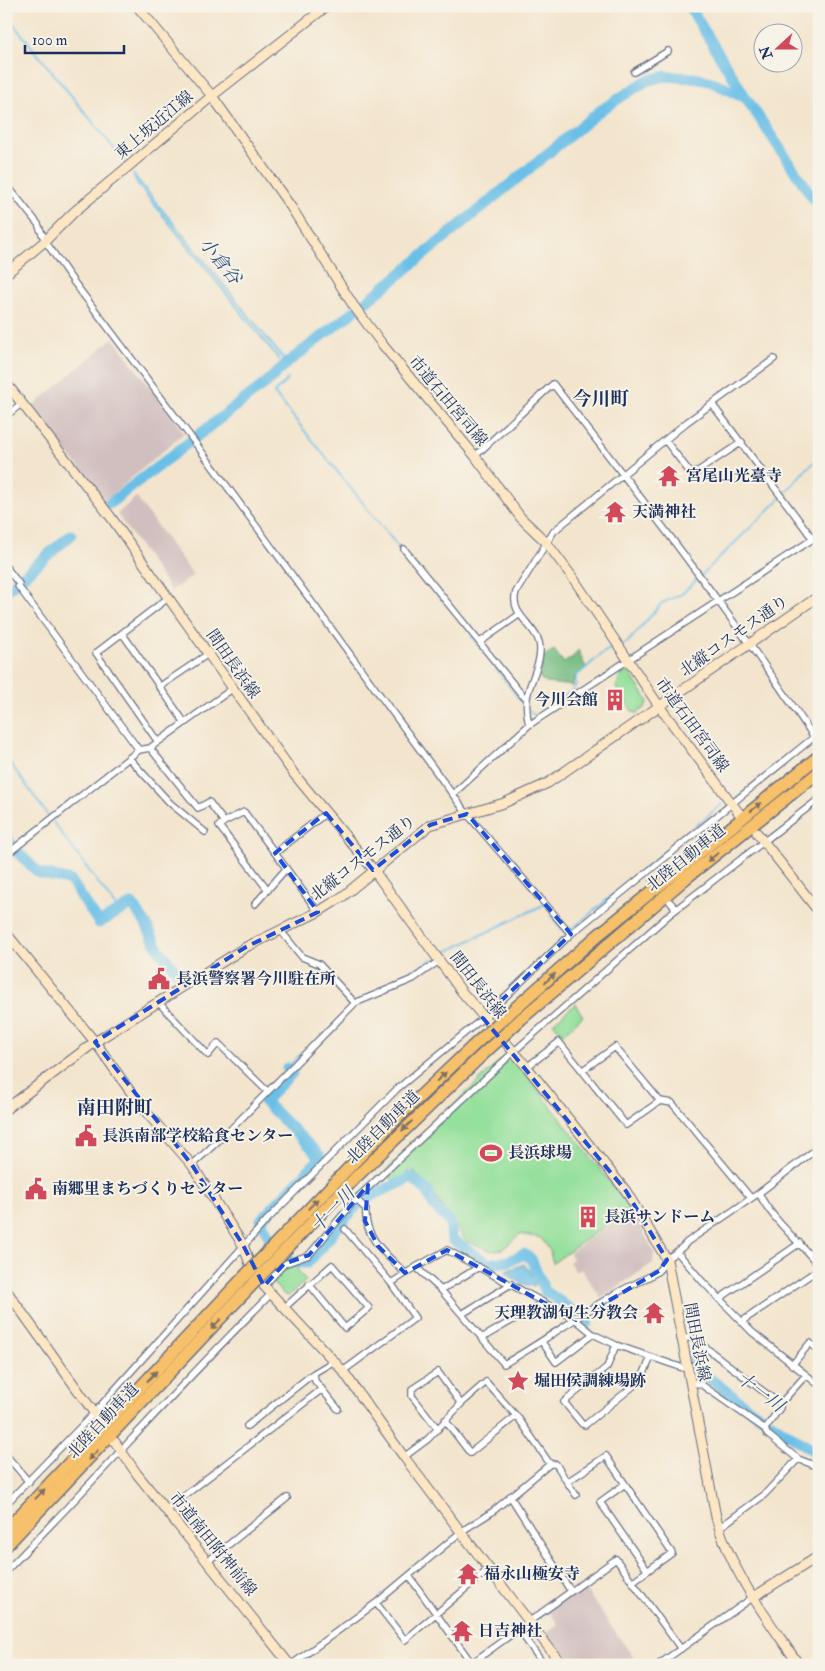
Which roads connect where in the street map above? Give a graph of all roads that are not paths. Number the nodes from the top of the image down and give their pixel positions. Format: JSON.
{"nodes":[{"id":1,"x":137,"y":6,"type":"edge"},
{"id":2,"x":326,"y":6,"type":"edge"},
{"id":3,"x":668,"y":51,"type":"dead end"},
{"id":4,"x":634,"y":72,"type":"dead end"},
{"id":5,"x":212,"y":96,"type":"junction"},
{"id":6,"x":6,"y":184,"type":"edge"},
{"id":7,"x":45,"y":241,"type":"junction"},
{"id":8,"x":6,"y":274,"type":"edge"},
{"id":9,"x":774,"y":359,"type":"dead end"},
{"id":10,"x":6,"y":383,"type":"edge"},
{"id":11,"x":22,"y":403,"type":"junction"},
{"id":12,"x":712,"y":404,"type":"junction"},
{"id":13,"x":6,"y":416,"type":"edge"},
{"id":14,"x":665,"y":440,"type":"junction"},
{"id":15,"x":742,"y":442,"type":"junction"},
{"id":16,"x":475,"y":456,"type":"junction"},
{"id":17,"x":624,"y":475,"type":"junction"},
{"id":18,"x":819,"y":535,"type":"edge"},
{"id":19,"x":813,"y":539,"type":"junction"},
{"id":20,"x":546,"y":542,"type":"junction"},
{"id":21,"x":404,"y":549,"type":"dead end"},
{"id":22,"x":6,"y":567,"type":"edge"},
{"id":23,"x":819,"y":596,"type":"edge"},
{"id":24,"x":168,"y":598,"type":"junction"},
{"id":25,"x":718,"y":600,"type":"junction"},
{"id":26,"x":520,"y":614,"type":"junction"},
{"id":27,"x":122,"y":633,"type":"junction"},
{"id":28,"x":480,"y":642,"type":"junction"},
{"id":29,"x":750,"y":642,"type":"junction"},
{"id":30,"x":208,"y":654,"type":"junction"},
{"id":31,"x":628,"y":660,"type":"junction"},
{"id":32,"x":159,"y":687,"type":"junction"},
{"id":33,"x":232,"y":689,"type":"junction"},
{"id":34,"x":527,"y":698,"type":"junction"},
{"id":35,"x":659,"y":706,"type":"junction"},
{"id":36,"x":184,"y":723,"type":"junction"},
{"id":37,"x":529,"y":725,"type":"junction"},
{"id":38,"x":816,"y":735,"type":"edge"},
{"id":39,"x":158,"y":742,"type":"junction"},
{"id":40,"x":150,"y":748,"type":"junction"},
{"id":41,"x":139,"y":750,"type":"junction"},
{"id":42,"x":819,"y":756,"type":"edge"},
{"id":43,"x":129,"y":758,"type":"junction"},
{"id":44,"x":819,"y":772,"type":"edge"},
{"id":45,"x":453,"y":794,"type":"junction"},
{"id":46,"x":819,"y":799,"type":"edge"},
{"id":47,"x":730,"y":803,"type":"junction"},
{"id":48,"x":326,"y":813,"type":"junction"},
{"id":49,"x":739,"y":813,"type":"dead end"},
{"id":50,"x":467,"y":814,"type":"junction"},
{"id":51,"x":224,"y":822,"type":"junction"},
{"id":52,"x":205,"y":832,"type":"dead end"},
{"id":53,"x":757,"y":833,"type":"dead end"},
{"id":54,"x":765,"y":843,"type":"junction"},
{"id":55,"x":275,"y":853,"type":"junction"},
{"id":56,"x":6,"y":855,"type":"edge"},
{"id":57,"x":286,"y":869,"type":"junction"},
{"id":58,"x":373,"y":870,"type":"junction"},
{"id":59,"x":645,"y":874,"type":"junction"},
{"id":60,"x":650,"y":880,"type":"tunnel mouth"},
{"id":61,"x":268,"y":890,"type":"junction"},
{"id":62,"x":670,"y":902,"type":"dead end"},
{"id":63,"x":255,"y":904,"type":"dead end"},
{"id":64,"x":676,"y":909,"type":"junction"},
{"id":65,"x":318,"y":912,"type":"junction"},
{"id":66,"x":819,"y":912,"type":"edge"},
{"id":67,"x":281,"y":931,"type":"junction"},
{"id":68,"x":6,"y":933,"type":"edge"},
{"id":69,"x":571,"y":934,"type":"junction"},
{"id":70,"x":439,"y":961,"type":"junction"},
{"id":71,"x":160,"y":1002,"type":"junction"},
{"id":72,"x":355,"y":1003,"type":"junction"},
{"id":73,"x":483,"y":1018,"type":"junction"},
{"id":74,"x":96,"y":1042,"type":"junction"},
{"id":75,"x":476,"y":1052,"type":"junction"},
{"id":76,"x":514,"y":1052,"type":"junction"},
{"id":77,"x":527,"y":1067,"type":"junction"},
{"id":78,"x":583,"y":1070,"type":"junction"},
{"id":79,"x":267,"y":1091,"type":"junction"},
{"id":80,"x":660,"y":1101,"type":"junction"},
{"id":81,"x":6,"y":1109,"type":"edge"},
{"id":82,"x":819,"y":1147,"type":"edge"},
{"id":83,"x":192,"y":1165,"type":"junction"},
{"id":84,"x":759,"y":1193,"type":"junction"},
{"id":85,"x":751,"y":1198,"type":"junction"},
{"id":86,"x":357,"y":1199,"type":"junction"},
{"id":87,"x":345,"y":1229,"type":"dead end"},
{"id":88,"x":800,"y":1243,"type":"junction"},
{"id":89,"x":244,"y":1245,"type":"junction"},
{"id":90,"x":678,"y":1253,"type":"junction"},
{"id":91,"x":667,"y":1260,"type":"junction"},
{"id":92,"x":416,"y":1267,"type":"junction"},
{"id":93,"x":479,"y":1267,"type":"junction"},
{"id":94,"x":819,"y":1268,"type":"edge"},
{"id":95,"x":405,"y":1273,"type":"junction"},
{"id":96,"x":391,"y":1283,"type":"junction"},
{"id":97,"x":245,"y":1284,"type":"junction"},
{"id":98,"x":309,"y":1284,"type":"junction"},
{"id":99,"x":511,"y":1284,"type":"junction"},
{"id":100,"x":264,"y":1286,"type":"junction"},
{"id":101,"x":6,"y":1290,"type":"edge"},
{"id":102,"x":441,"y":1290,"type":"junction"},
{"id":103,"x":271,"y":1294,"type":"junction"},
{"id":104,"x":719,"y":1298,"type":"junction"},
{"id":105,"x":542,"y":1303,"type":"junction"},
{"id":106,"x":284,"y":1308,"type":"junction"},
{"id":107,"x":462,"y":1314,"type":"junction"},
{"id":108,"x":576,"y":1320,"type":"junction"},
{"id":109,"x":741,"y":1322,"type":"junction"},
{"id":110,"x":593,"y":1334,"type":"junction"},
{"id":111,"x":482,"y":1338,"type":"junction"},
{"id":112,"x":681,"y":1341,"type":"junction"},
{"id":113,"x":542,"y":1342,"type":"junction"},
{"id":114,"x":616,"y":1345,"type":"junction"},
{"id":115,"x":819,"y":1347,"type":"edge"},
{"id":116,"x":651,"y":1357,"type":"junction"},
{"id":117,"x":334,"y":1361,"type":"junction"},
{"id":118,"x":792,"y":1365,"type":"junction"},
{"id":119,"x":685,"y":1368,"type":"junction"},
{"id":120,"x":343,"y":1371,"type":"junction"},
{"id":121,"x":314,"y":1373,"type":"junction"},
{"id":122,"x":806,"y":1375,"type":"junction"},
{"id":123,"x":689,"y":1381,"type":"junction"},
{"id":124,"x":819,"y":1385,"type":"edge"},
{"id":125,"x":322,"y":1389,"type":"junction"},
{"id":126,"x":461,"y":1404,"type":"junction"},
{"id":127,"x":780,"y":1404,"type":"junction"},
{"id":128,"x":338,"y":1409,"type":"dead end"},
{"id":129,"x":93,"y":1414,"type":"junction"},
{"id":130,"x":516,"y":1416,"type":"junction"},
{"id":131,"x":445,"y":1420,"type":"junction"},
{"id":132,"x":100,"y":1421,"type":"dead end"},
{"id":133,"x":247,"y":1426,"type":"dead end"},
{"id":134,"x":438,"y":1429,"type":"junction"},
{"id":135,"x":765,"y":1429,"type":"junction"},
{"id":136,"x":115,"y":1442,"type":"dead end"},
{"id":137,"x":121,"y":1451,"type":"junction"},
{"id":138,"x":6,"y":1455,"type":"edge"},
{"id":139,"x":404,"y":1457,"type":"junction"},
{"id":140,"x":798,"y":1459,"type":"junction"},
{"id":141,"x":550,"y":1464,"type":"junction"},
{"id":142,"x":819,"y":1467,"type":"edge"},
{"id":143,"x":29,"y":1482,"type":"junction"},
{"id":144,"x":567,"y":1482,"type":"junction"},
{"id":145,"x":625,"y":1484,"type":"junction"},
{"id":146,"x":576,"y":1495,"type":"dead end"},
{"id":147,"x":510,"y":1496,"type":"junction"},
{"id":148,"x":287,"y":1498,"type":"dead end"},
{"id":149,"x":6,"y":1504,"type":"edge"},
{"id":150,"x":166,"y":1510,"type":"junction"},
{"id":151,"x":719,"y":1528,"type":"junction"},
{"id":152,"x":6,"y":1530,"type":"edge"},
{"id":153,"x":462,"y":1531,"type":"junction"},
{"id":154,"x":6,"y":1546,"type":"edge"},
{"id":155,"x":819,"y":1556,"type":"edge"},
{"id":156,"x":208,"y":1561,"type":"junction"},
{"id":157,"x":490,"y":1568,"type":"junction"},
{"id":158,"x":647,"y":1570,"type":"junction"},
{"id":159,"x":6,"y":1571,"type":"edge"},
{"id":160,"x":408,"y":1576,"type":"junction"},
{"id":161,"x":632,"y":1582,"type":"junction"},
{"id":162,"x":570,"y":1590,"type":"junction"},
{"id":163,"x":752,"y":1598,"type":"junction"},
{"id":164,"x":376,"y":1603,"type":"junction"},
{"id":165,"x":437,"y":1613,"type":"junction"},
{"id":166,"x":530,"y":1620,"type":"junction"},
{"id":167,"x":519,"y":1630,"type":"junction"},
{"id":168,"x":681,"y":1649,"type":"junction"},
{"id":169,"x":471,"y":1664,"type":"edge"},
{"id":170,"x":290,"y":1665,"type":"edge"},
{"id":171,"x":544,"y":1665,"type":"edge"},
{"id":172,"x":562,"y":1665,"type":"edge"},
{"id":173,"x":658,"y":1665,"type":"edge"},
{"id":174,"x":799,"y":1665,"type":"edge"}],
"edges":[{"from":1,"to":5,"type":"street","name":"市道石田宮司線"},
{"from":2,"to":5,"type":"street","name":"東上坂近江線"},
{"from":3,"to":4,"type":"street"},
{"from":5,"to":7,"type":"street","name":"東上坂近江線"},
{"from":5,"to":16,"type":"street","name":"市道石田宮司線"},
{"from":6,"to":7,"type":"street"},
{"from":7,"to":8,"type":"street","name":"東上坂近江線"},
{"from":7,"to":45,"type":"street"},
{"from":9,"to":12,"type":"street"},
{"from":10,"to":11,"type":"street","name":"間田長浜線"},
{"from":11,"to":13,"type":"street"},
{"from":11,"to":24,"type":"street","name":"間田長浜線"},
{"from":12,"to":14,"type":"street"},
{"from":12,"to":15,"type":"street"},
{"from":14,"to":15,"type":"street"},
{"from":14,"to":17,"type":"street"},
{"from":15,"to":19,"type":"street"},
{"from":16,"to":17,"type":"street"},
{"from":16,"to":20,"type":"street","name":"市道石田宮司線"},
{"from":17,"to":20,"type":"street"},
{"from":17,"to":25,"type":"street"},
{"from":18,"to":19,"type":"street"},
{"from":19,"to":25,"type":"street"},
{"from":20,"to":26,"type":"street"},
{"from":20,"to":31,"type":"street","name":"市道石田宮司線"},
{"from":21,"to":28,"type":"street"},
{"from":22,"to":41,"type":"street"},
{"from":23,"to":29,"type":"street","name":"北縦コスモス通り"},
{"from":24,"to":27,"type":"street"},
{"from":24,"to":30,"type":"street","name":"間田長浜線"},
{"from":25,"to":29,"type":"street"},
{"from":25,"to":31,"type":"street"},
{"from":26,"to":28,"type":"street"},
{"from":26,"to":34,"type":"street"},
{"from":27,"to":32,"type":"street"},
{"from":27,"to":39,"type":"street"},
{"from":28,"to":34,"type":"street"},
{"from":29,"to":35,"type":"street","name":"北縦コスモス通り"},
{"from":29,"to":38,"type":"street"},
{"from":30,"to":32,"type":"street"},
{"from":30,"to":33,"type":"street","name":"間田長浜線"},
{"from":31,"to":35,"type":"street","name":"市道石田宮司線"},
{"from":31,"to":37,"type":"street"},
{"from":32,"to":36,"type":"street"},
{"from":33,"to":36,"type":"street"},
{"from":33,"to":48,"type":"street","name":"間田長浜線"},
{"from":34,"to":37,"type":"street"},
{"from":35,"to":47,"type":"street","name":"市道石田宮司線"},
{"from":35,"to":50,"type":"street","name":"北縦コスモス通り"},
{"from":36,"to":39,"type":"street"},
{"from":37,"to":45,"type":"street"},
{"from":38,"to":47,"type":"street"},
{"from":39,"to":40,"type":"street"},
{"from":40,"to":41,"type":"street"},
{"from":40,"to":51,"type":"street"},
{"from":41,"to":43,"type":"street"},
{"from":75,"to":42,"type":"highway","name":"北陸自動車道","one_way":true,"bridge":true},
{"from":43,"to":52,"type":"street"},
{"from":43,"to":56,"type":"street"},
{"from":44,"to":75,"type":"highway","name":"北陸自動車道","one_way":true,"bridge":true},
{"from":45,"to":50,"type":"street"},
{"from":46,"to":54,"type":"street"},
{"from":47,"to":49,"type":"street","name":"市道石田宮司線"},
{"from":47,"to":59,"type":"street"},
{"from":48,"to":55,"type":"street"},
{"from":48,"to":58,"type":"street","name":"間田長浜線"},
{"from":50,"to":58,"type":"street","name":"北縦コスモス通り"},
{"from":50,"to":69,"type":"street"},
{"from":51,"to":55,"type":"street"},
{"from":51,"to":61,"type":"street"},
{"from":53,"to":54,"type":"street"},
{"from":54,"to":64,"type":"street"},
{"from":54,"to":66,"type":"street"},
{"from":55,"to":57,"type":"street"},
{"from":57,"to":61,"type":"street"},
{"from":57,"to":65,"type":"street"},
{"from":58,"to":65,"type":"street","name":"北縦コスモス通り"},
{"from":58,"to":70,"type":"street","name":"間田長浜線"},
{"from":59,"to":60,"type":"street"},
{"from":59,"to":69,"type":"street"},
{"from":61,"to":63,"type":"street"},
{"from":62,"to":64,"type":"street"},
{"from":64,"to":76,"type":"street"},
{"from":65,"to":67,"type":"street","name":"北縦コスモス通り"},
{"from":67,"to":71,"type":"street","name":"北縦コスモス通り"},
{"from":67,"to":72,"type":"street"},
{"from":68,"to":74,"type":"street"},
{"from":69,"to":73,"type":"street"},
{"from":70,"to":72,"type":"street"},
{"from":70,"to":73,"type":"street","name":"間田長浜線"},
{"from":71,"to":74,"type":"street","name":"北縦コスモス通り"},
{"from":71,"to":79,"type":"street"},
{"from":72,"to":79,"type":"street"},
{"from":73,"to":76,"type":"street","name":"間田長浜線"},
{"from":73,"to":89,"type":"street"},
{"from":74,"to":81,"type":"street","name":"北縦コスモス通り"},
{"from":74,"to":83,"type":"street"},
{"from":75,"to":97,"type":"highway","name":"北陸自動車道","bridge":true},
{"from":76,"to":77,"type":"street","name":"間田長浜線"},
{"from":76,"to":86,"type":"street"},
{"from":77,"to":78,"type":"street"},
{"from":77,"to":91,"type":"street","name":"間田長浜線"},
{"from":78,"to":80,"type":"street"},
{"from":78,"to":80,"type":"street"},
{"from":79,"to":83,"type":"street"},
{"from":80,"to":85,"type":"street"},
{"from":82,"to":84,"type":"street"},
{"from":83,"to":89,"type":"street"},
{"from":84,"to":85,"type":"street"},
{"from":84,"to":88,"type":"street"},
{"from":85,"to":90,"type":"street"},
{"from":86,"to":95,"type":"street"},
{"from":86,"to":100,"type":"street"},
{"from":87,"to":96,"type":"street"},
{"from":88,"to":94,"type":"street"},
{"from":88,"to":104,"type":"street"},
{"from":89,"to":100,"type":"street"},
{"from":89,"to":129,"type":"street"},
{"from":90,"to":91,"type":"street"},
{"from":90,"to":104,"type":"street"},
{"from":91,"to":108,"type":"street"},
{"from":91,"to":112,"type":"street","name":"間田長浜線"},
{"from":92,"to":93,"type":"street"},
{"from":92,"to":95,"type":"street"},
{"from":92,"to":102,"type":"street"},
{"from":93,"to":99,"type":"street"},
{"from":93,"to":102,"type":"street"},
{"from":94,"to":109,"type":"street"},
{"from":95,"to":96,"type":"street"},
{"from":96,"to":120,"type":"street"},
{"from":152,"to":97,"type":"highway","name":"北陸自動車道","one_way":true},
{"from":97,"to":154,"type":"highway","name":"北陸自動車道","one_way":true},
{"from":98,"to":98,"type":"street"},
{"from":98,"to":106,"type":"street"},
{"from":99,"to":105,"type":"street"},
{"from":99,"to":107,"type":"street"},
{"from":100,"to":103,"type":"street"},
{"from":101,"to":129,"type":"street"},
{"from":102,"to":107,"type":"street"},
{"from":103,"to":106,"type":"street"},
{"from":103,"to":137,"type":"street"},
{"from":104,"to":109,"type":"street"},
{"from":105,"to":108,"type":"street"},
{"from":105,"to":111,"type":"street"},
{"from":106,"to":117,"type":"street"},
{"from":107,"to":111,"type":"street"},
{"from":108,"to":110,"type":"street"},
{"from":108,"to":113,"type":"street"},
{"from":109,"to":118,"type":"street"},
{"from":110,"to":113,"type":"street"},
{"from":110,"to":114,"type":"street"},
{"from":111,"to":113,"type":"street"},
{"from":112,"to":119,"type":"street","name":"間田長浜線"},
{"from":112,"to":127,"type":"street"},
{"from":114,"to":116,"type":"street"},
{"from":114,"to":116,"type":"street"},
{"from":115,"to":118,"type":"street"},
{"from":116,"to":119,"type":"street"},
{"from":117,"to":120,"type":"street"},
{"from":117,"to":121,"type":"street"},
{"from":118,"to":122,"type":"street"},
{"from":119,"to":123,"type":"street","name":"間田長浜線"},
{"from":120,"to":139,"type":"street"},
{"from":121,"to":125,"type":"street"},
{"from":121,"to":133,"type":"street"},
{"from":122,"to":124,"type":"street"},
{"from":122,"to":127,"type":"street"},
{"from":123,"to":135,"type":"street"},
{"from":123,"to":151,"type":"street","name":"間田長浜線"},
{"from":125,"to":128,"type":"street"},
{"from":125,"to":150,"type":"street"},
{"from":126,"to":130,"type":"street"},
{"from":126,"to":131,"type":"street"},
{"from":126,"to":134,"type":"street"},
{"from":127,"to":135,"type":"street"},
{"from":129,"to":132,"type":"street"},
{"from":129,"to":143,"type":"street"},
{"from":130,"to":131,"type":"street"},
{"from":130,"to":141,"type":"street"},
{"from":131,"to":134,"type":"street"},
{"from":134,"to":139,"type":"street"},
{"from":135,"to":140,"type":"street"},
{"from":136,"to":137,"type":"street","name":"市道南田附神前線"},
{"from":137,"to":150,"type":"street","name":"市道南田附神前線"},
{"from":137,"to":159,"type":"street"},
{"from":138,"to":143,"type":"street"},
{"from":139,"to":153,"type":"street"},
{"from":140,"to":142,"type":"street"},
{"from":140,"to":151,"type":"street"},
{"from":141,"to":144,"type":"street"},
{"from":141,"to":147,"type":"street"},
{"from":143,"to":149,"type":"street"},
{"from":144,"to":145,"type":"street"},
{"from":144,"to":146,"type":"street"},
{"from":145,"to":158,"type":"street"},
{"from":145,"to":158,"type":"street"},
{"from":147,"to":153,"type":"street"},
{"from":147,"to":162,"type":"street"},
{"from":148,"to":156,"type":"street"},
{"from":150,"to":156,"type":"street","name":"市道南田附神前線"},
{"from":151,"to":163,"type":"street","name":"間田長浜線"},
{"from":153,"to":157,"type":"street"},
{"from":153,"to":160,"type":"street"},
{"from":155,"to":163,"type":"street"},
{"from":156,"to":170,"type":"street","name":"市道南田附神前線"},
{"from":157,"to":165,"type":"street"},
{"from":157,"to":166,"type":"street"},
{"from":158,"to":161,"type":"street"},
{"from":160,"to":164,"type":"street"},
{"from":160,"to":165,"type":"street"},
{"from":161,"to":162,"type":"street"},
{"from":161,"to":168,"type":"street"},
{"from":162,"to":166,"type":"street"},
{"from":163,"to":168,"type":"street"},
{"from":163,"to":174,"type":"street","name":"間田長浜線"},
{"from":164,"to":165,"type":"street"},
{"from":164,"to":170,"type":"street"},
{"from":165,"to":169,"type":"street"},
{"from":166,"to":167,"type":"street"},
{"from":166,"to":172,"type":"street"},
{"from":167,"to":169,"type":"street"},
{"from":167,"to":171,"type":"street"},
{"from":168,"to":173,"type":"street"}]}
